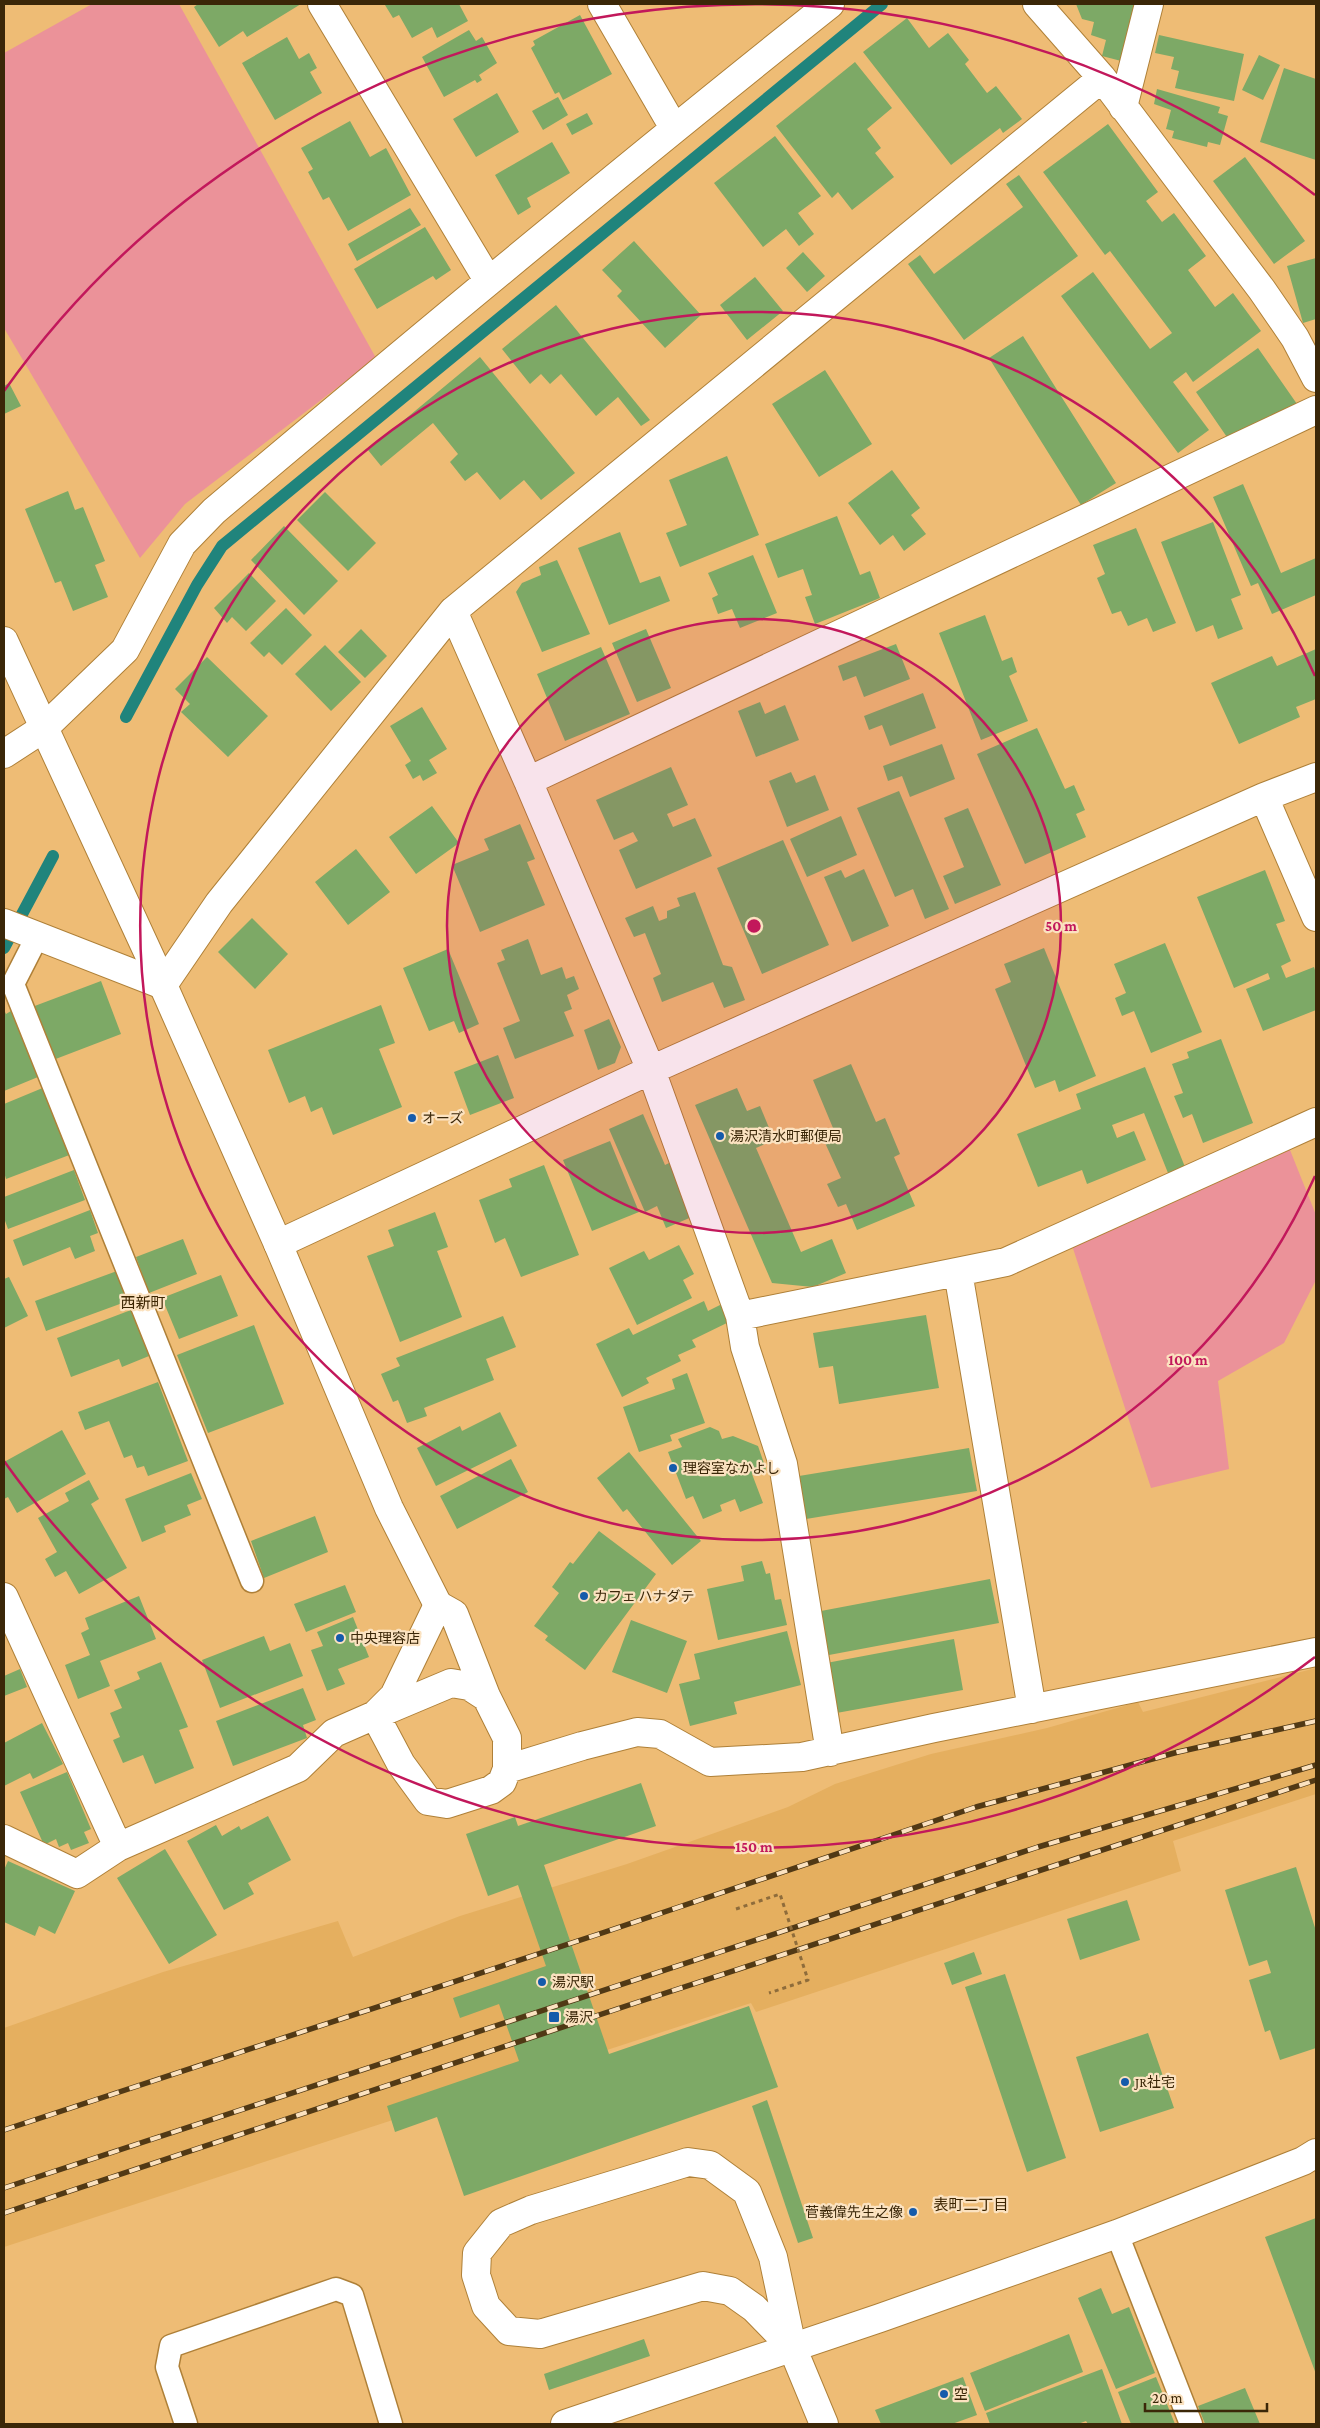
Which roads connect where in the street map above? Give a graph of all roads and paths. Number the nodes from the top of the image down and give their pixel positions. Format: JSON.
{"nodes":[{"id":1,"x":322,"y":4,"type":"edge"},
{"id":2,"x":602,"y":4,"type":"edge"},
{"id":3,"x":830,"y":4,"type":"edge"},
{"id":4,"x":1037,"y":4,"type":"edge"},
{"id":5,"x":1149,"y":4,"type":"edge"},
{"id":6,"x":1102,"y":78,"type":"junction"},
{"id":7,"x":1123,"y":107,"type":"junction"},
{"id":8,"x":674,"y":128,"type":"junction"},
{"id":9,"x":488,"y":280,"type":"junction"},
{"id":10,"x":1316,"y":378,"type":"edge"},
{"id":11,"x":1316,"y":410,"type":"edge"},
{"id":12,"x":453,"y":612,"type":"junction"},
{"id":13,"x":4,"y":641,"type":"edge"},
{"id":14,"x":44,"y":728,"type":"junction"},
{"id":15,"x":4,"y":754,"type":"edge"},
{"id":16,"x":1316,"y":776,"type":"edge"},
{"id":17,"x":528,"y":781,"type":"junction"},
{"id":18,"x":1264,"y":797,"type":"junction"},
{"id":19,"x":1316,"y":918,"type":"edge"},
{"id":20,"x":4,"y":923,"type":"edge"},
{"id":21,"x":38,"y":935,"type":"junction"},
{"id":22,"x":163,"y":985,"type":"junction"},
{"id":23,"x":651,"y":1070,"type":"junction"},
{"id":24,"x":1316,"y":1122,"type":"edge"},
{"id":25,"x":278,"y":1244,"type":"junction"},
{"id":26,"x":958,"y":1272,"type":"junction"},
{"id":27,"x":740,"y":1316,"type":"junction"},
{"id":28,"x":252,"y":1581,"type":"dead end"},
{"id":29,"x":4,"y":1597,"type":"edge"},
{"id":30,"x":438,"y":1605,"type":"junction"},
{"id":31,"x":1316,"y":1652,"type":"edge"},
{"id":32,"x":486,"y":1696,"type":"junction"},
{"id":33,"x":1032,"y":1709,"type":"junction"},
{"id":34,"x":375,"y":1715,"type":"junction"},
{"id":35,"x":830,"y":1752,"type":"junction"},
{"id":36,"x":507,"y":1769,"type":"junction"},
{"id":37,"x":4,"y":1839,"type":"edge"},
{"id":38,"x":118,"y":1847,"type":"junction"},
{"id":39,"x":736,"y":1909,"type":"dead end"},
{"id":40,"x":769,"y":1993,"type":"dead end"},
{"id":41,"x":1316,"y":2153,"type":"edge"},
{"id":42,"x":1117,"y":2234,"type":"junction"},
{"id":43,"x":792,"y":2347,"type":"junction"},
{"id":44,"x":186,"y":2424,"type":"edge"},
{"id":45,"x":391,"y":2424,"type":"edge"},
{"id":46,"x":565,"y":2424,"type":"edge"},
{"id":47,"x":824,"y":2424,"type":"edge"},
{"id":48,"x":1191,"y":2424,"type":"edge"}],
"edges":[{"from":1,"to":9,"type":"street"},
{"from":2,"to":8,"type":"street"},
{"from":3,"to":8,"type":"street"},
{"from":4,"to":6,"type":"street"},
{"from":5,"to":7,"type":"street"},
{"from":6,"to":7,"type":"street"},
{"from":6,"to":12,"type":"street"},
{"from":7,"to":10,"type":"street"},
{"from":8,"to":9,"type":"street"},
{"from":9,"to":14,"type":"street"},
{"from":11,"to":17,"type":"street"},
{"from":12,"to":17,"type":"street"},
{"from":12,"to":22,"type":"street"},
{"from":13,"to":14,"type":"street"},
{"from":14,"to":15,"type":"street"},
{"from":14,"to":22,"type":"street"},
{"from":16,"to":18,"type":"street"},
{"from":17,"to":23,"type":"street"},
{"from":18,"to":19,"type":"street"},
{"from":18,"to":23,"type":"street"},
{"from":20,"to":21,"type":"street"},
{"from":21,"to":22,"type":"street"},
{"from":21,"to":28,"type":"lane"},
{"from":22,"to":25,"type":"street"},
{"from":23,"to":25,"type":"street"},
{"from":23,"to":27,"type":"street"},
{"from":24,"to":26,"type":"street"},
{"from":25,"to":30,"type":"street"},
{"from":26,"to":27,"type":"street"},
{"from":26,"to":33,"type":"street"},
{"from":27,"to":35,"type":"street"},
{"from":29,"to":38,"type":"street"},
{"from":30,"to":32,"type":"street"},
{"from":30,"to":34,"type":"street"},
{"from":31,"to":33,"type":"street"},
{"from":32,"to":34,"type":"street"},
{"from":32,"to":36,"type":"street"},
{"from":33,"to":35,"type":"street"},
{"from":34,"to":36,"type":"street"},
{"from":34,"to":38,"type":"street"},
{"from":35,"to":36,"type":"street"},
{"from":37,"to":38,"type":"street"},
{"from":39,"to":40,"type":"path","bridge":true},
{"from":41,"to":42,"type":"street"},
{"from":42,"to":43,"type":"street"},
{"from":42,"to":48,"type":"lane"},
{"from":43,"to":43,"type":"street"},
{"from":43,"to":46,"type":"street"},
{"from":43,"to":47,"type":"street"},
{"from":44,"to":45,"type":"lane"}]}
